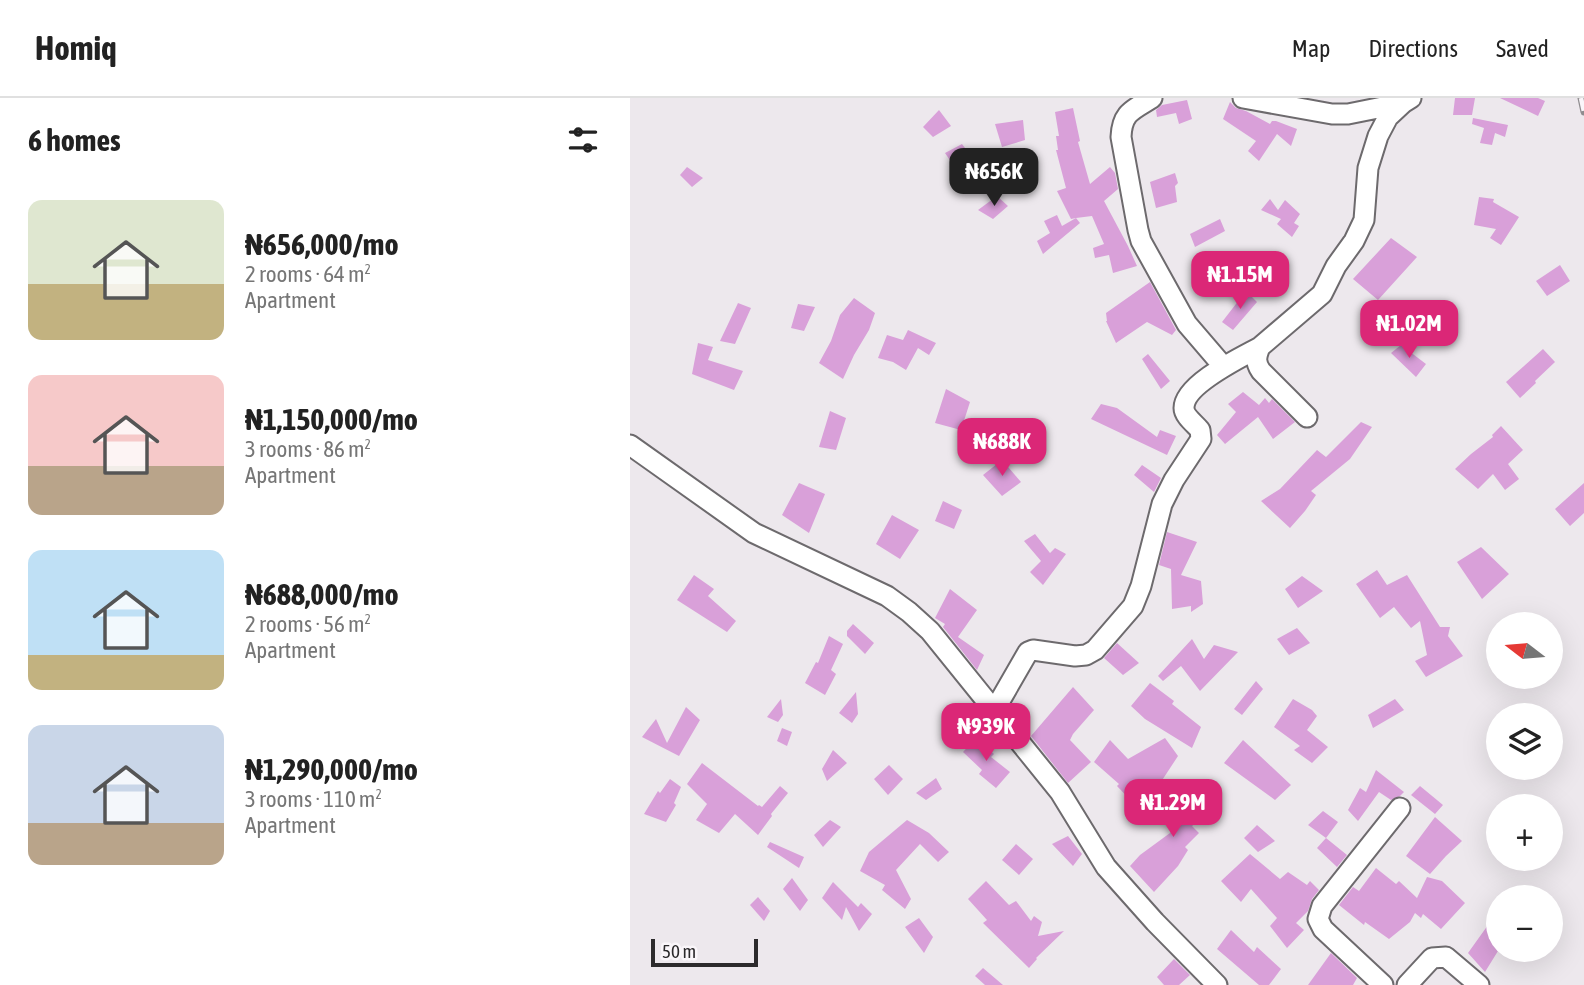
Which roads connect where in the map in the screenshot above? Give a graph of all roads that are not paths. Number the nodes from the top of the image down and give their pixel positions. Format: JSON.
{"nodes":[{"id":1,"x":1152,"y":98,"type":"edge"},
{"id":2,"x":1243,"y":98,"type":"edge"},
{"id":3,"x":1407,"y":100,"type":"edge"},
{"id":4,"x":1260,"y":348,"type":"junction"},
{"id":5,"x":1223,"y":366,"type":"junction"},
{"id":6,"x":1307,"y":417,"type":"dead end"},
{"id":7,"x":630,"y":445,"type":"edge"},
{"id":8,"x":994,"y":710,"type":"junction"},
{"id":9,"x":1400,"y":808,"type":"dead end"},
{"id":10,"x":1217,"y":985,"type":"edge"},
{"id":11,"x":1383,"y":985,"type":"edge"},
{"id":12,"x":1407,"y":985,"type":"edge"},
{"id":13,"x":1479,"y":985,"type":"edge"}],
"edges":[{"from":1,"to":5,"type":"street"},
{"from":2,"to":3,"type":"street"},
{"from":3,"to":4,"type":"street"},
{"from":4,"to":5,"type":"street"},
{"from":4,"to":6,"type":"street"},
{"from":5,"to":8,"type":"street"},
{"from":7,"to":8,"type":"street"},
{"from":8,"to":10,"type":"street"},
{"from":9,"to":11,"type":"street"},
{"from":12,"to":13,"type":"street"}]}
